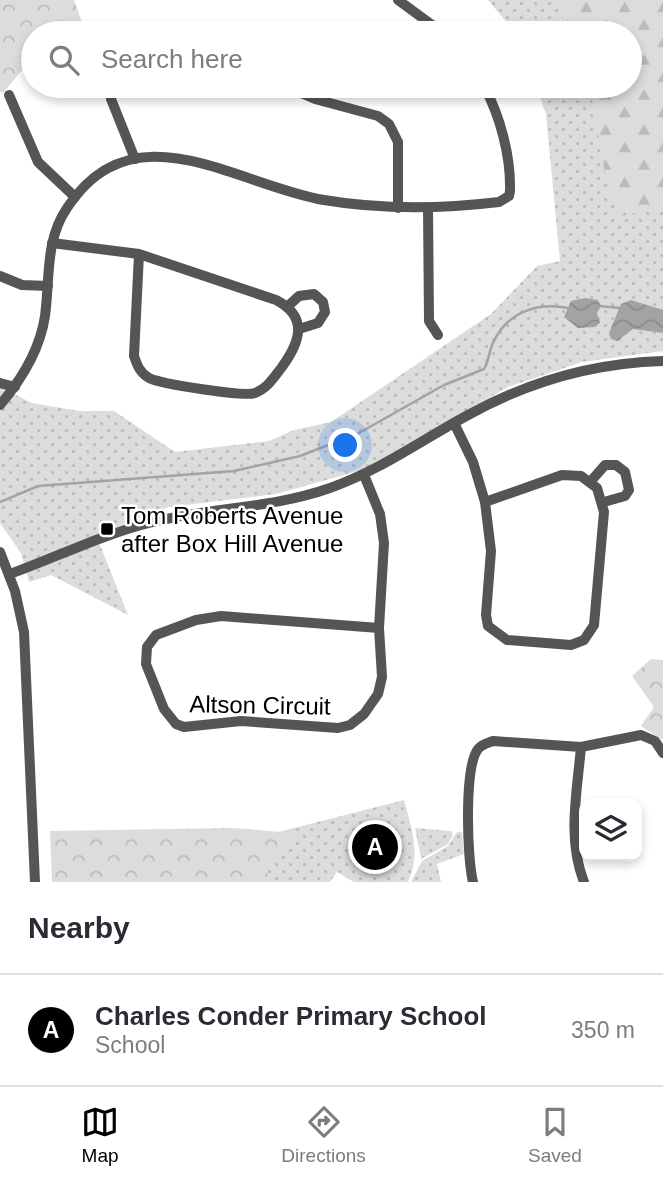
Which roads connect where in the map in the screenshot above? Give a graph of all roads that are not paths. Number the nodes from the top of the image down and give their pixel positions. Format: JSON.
{"nodes":[{"id":1,"x":398,"y":0,"type":"edge"},
{"id":2,"x":427,"y":21,"type":"edge"},
{"id":3,"x":9,"y":95,"type":"dead end"},
{"id":4,"x":111,"y":98,"type":"edge"},
{"id":5,"x":313,"y":98,"type":"edge"},
{"id":6,"x":489,"y":98,"type":"edge"},
{"id":7,"x":135,"y":159,"type":"junction"},
{"id":8,"x":75,"y":197,"type":"junction"},
{"id":9,"x":398,"y":208,"type":"junction"},
{"id":10,"x":428,"y":208,"type":"junction"},
{"id":11,"x":52,"y":243,"type":"junction"},
{"id":12,"x":139,"y":254,"type":"junction"},
{"id":13,"x":0,"y":276,"type":"edge"},
{"id":14,"x":48,"y":286,"type":"junction"},
{"id":15,"x":287,"y":307,"type":"junction"},
{"id":16,"x":299,"y":329,"type":"junction"},
{"id":17,"x":438,"y":335,"type":"dead end"},
{"id":18,"x":663,"y":361,"type":"edge"},
{"id":19,"x":0,"y":383,"type":"edge"},
{"id":20,"x":15,"y":387,"type":"junction"},
{"id":21,"x":0,"y":405,"type":"edge"},
{"id":22,"x":454,"y":423,"type":"junction"},
{"id":23,"x":364,"y":475,"type":"junction"},
{"id":24,"x":591,"y":481,"type":"junction"},
{"id":25,"x":485,"y":502,"type":"junction"},
{"id":26,"x":604,"y":502,"type":"junction"},
{"id":27,"x":0,"y":552,"type":"edge"},
{"id":28,"x":8,"y":572,"type":"junction"},
{"id":29,"x":379,"y":628,"type":"junction"},
{"id":30,"x":581,"y":747,"type":"junction"},
{"id":31,"x":663,"y":752,"type":"edge"},
{"id":32,"x":35,"y":882,"type":"edge"},
{"id":33,"x":473,"y":882,"type":"edge"},
{"id":34,"x":584,"y":882,"type":"edge"}],
"edges":[{"from":1,"to":2,"type":"street"},
{"from":3,"to":8,"type":"street"},
{"from":4,"to":7,"type":"street"},
{"from":5,"to":9,"type":"street"},
{"from":6,"to":10,"type":"street"},
{"from":7,"to":8,"type":"street"},
{"from":7,"to":9,"type":"street"},
{"from":8,"to":11,"type":"street"},
{"from":9,"to":10,"type":"street"},
{"from":10,"to":17,"type":"street"},
{"from":11,"to":12,"type":"street"},
{"from":11,"to":14,"type":"street"},
{"from":12,"to":15,"type":"street"},
{"from":12,"to":16,"type":"street"},
{"from":13,"to":14,"type":"street"},
{"from":14,"to":20,"type":"street"},
{"from":15,"to":16,"type":"street"},
{"from":15,"to":16,"type":"street"},
{"from":18,"to":22,"type":"street"},
{"from":19,"to":20,"type":"street"},
{"from":20,"to":21,"type":"street"},
{"from":22,"to":23,"type":"street"},
{"from":22,"to":25,"type":"street"},
{"from":23,"to":28,"type":"street"},
{"from":23,"to":29,"type":"street","name":"Altson Circuit"},
{"from":24,"to":25,"type":"street"},
{"from":24,"to":26,"type":"street"},
{"from":24,"to":26,"type":"street"},
{"from":25,"to":26,"type":"street"},
{"from":27,"to":28,"type":"street"},
{"from":28,"to":32,"type":"street"},
{"from":29,"to":29,"type":"street","name":"Altson Circuit"},
{"from":30,"to":31,"type":"street"},
{"from":30,"to":33,"type":"street"},
{"from":30,"to":34,"type":"street"}]}
